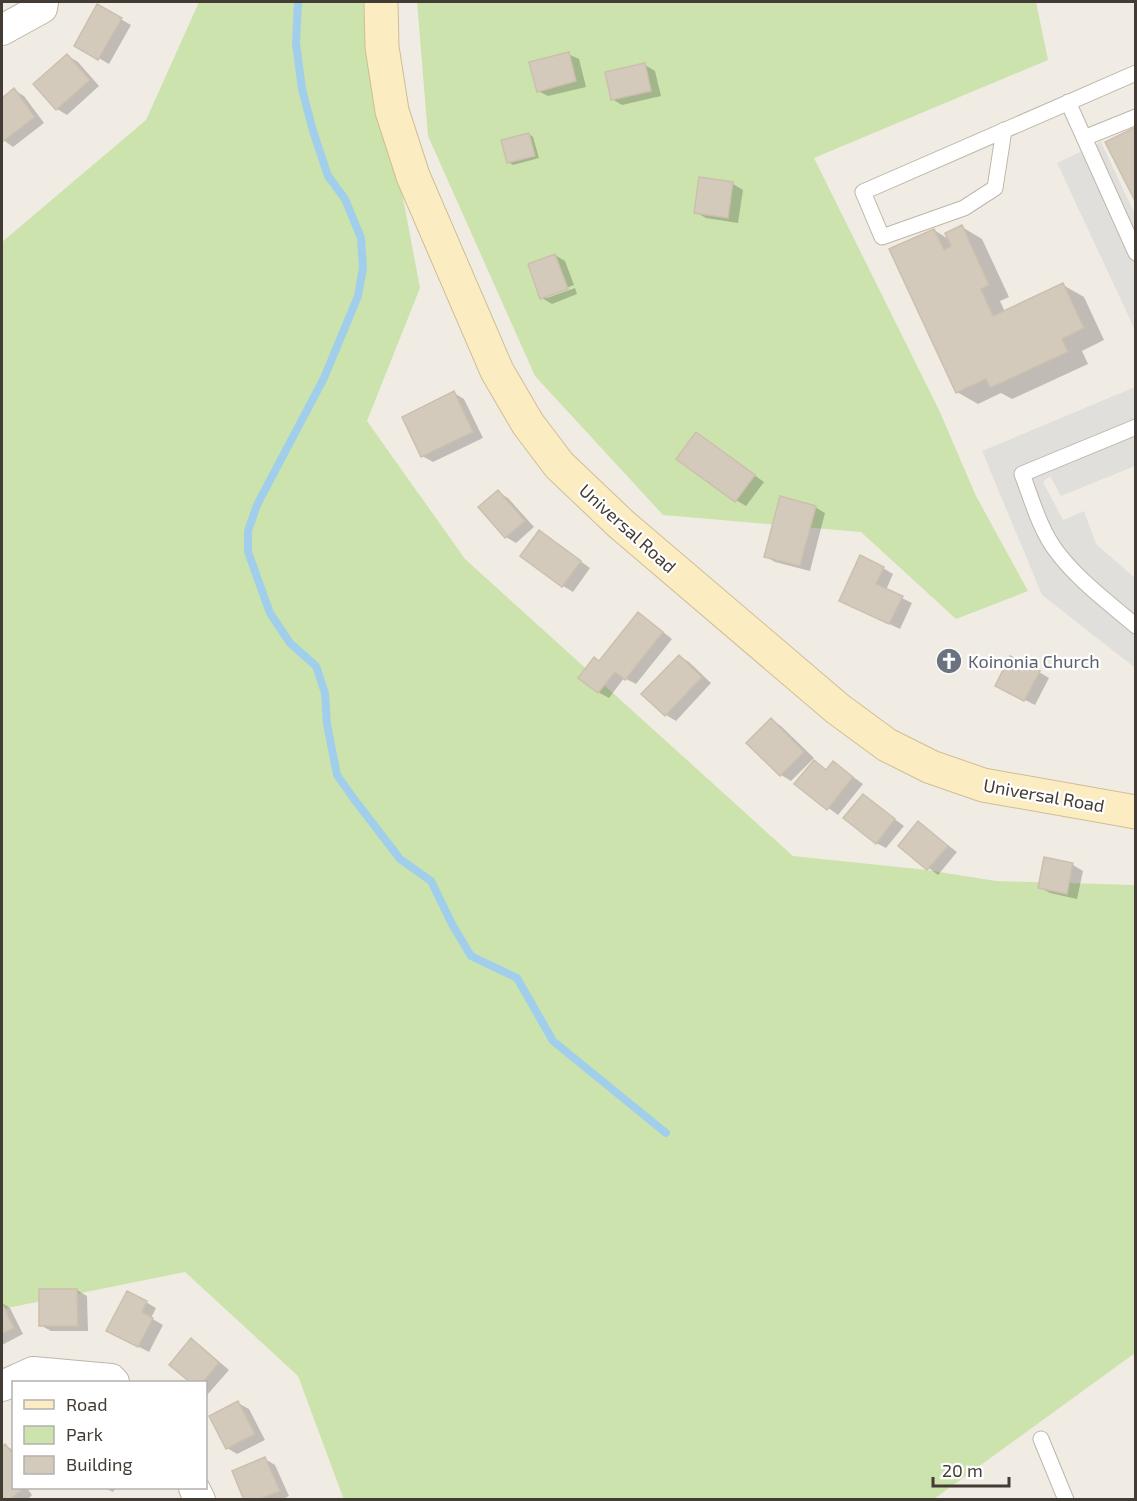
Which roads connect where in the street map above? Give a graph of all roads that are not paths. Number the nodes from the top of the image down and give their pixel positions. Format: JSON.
{"nodes":[{"id":1,"x":43,"y":2,"type":"edge"},
{"id":2,"x":381,"y":2,"type":"edge"},
{"id":3,"x":2,"y":30,"type":"edge"},
{"id":4,"x":1136,"y":74,"type":"edge"},
{"id":5,"x":1068,"y":102,"type":"junction"},
{"id":6,"x":1136,"y":117,"type":"edge"},
{"id":7,"x":1004,"y":130,"type":"junction"},
{"id":8,"x":1084,"y":138,"type":"junction"},
{"id":9,"x":1136,"y":253,"type":"edge"},
{"id":10,"x":1136,"y":427,"type":"edge"},
{"id":11,"x":1136,"y":626,"type":"edge"},
{"id":12,"x":1136,"y":812,"type":"edge"},
{"id":13,"x":13,"y":1381,"type":"edge"},
{"id":14,"x":112,"y":1381,"type":"edge"},
{"id":15,"x":1041,"y":1439,"type":"dead end"},
{"id":16,"x":1066,"y":1500,"type":"edge"}],
"edges":[{"from":1,"to":3,"type":"street"},
{"from":2,"to":12,"type":"street","name":"Universal Road"},
{"from":4,"to":5,"type":"lane"},
{"from":5,"to":7,"type":"lane"},
{"from":5,"to":8,"type":"lane"},
{"from":6,"to":8,"type":"lane"},
{"from":7,"to":7,"type":"lane"},
{"from":8,"to":9,"type":"lane"},
{"from":10,"to":11,"type":"lane"},
{"from":13,"to":14,"type":"street"},
{"from":15,"to":16,"type":"lane"}]}
